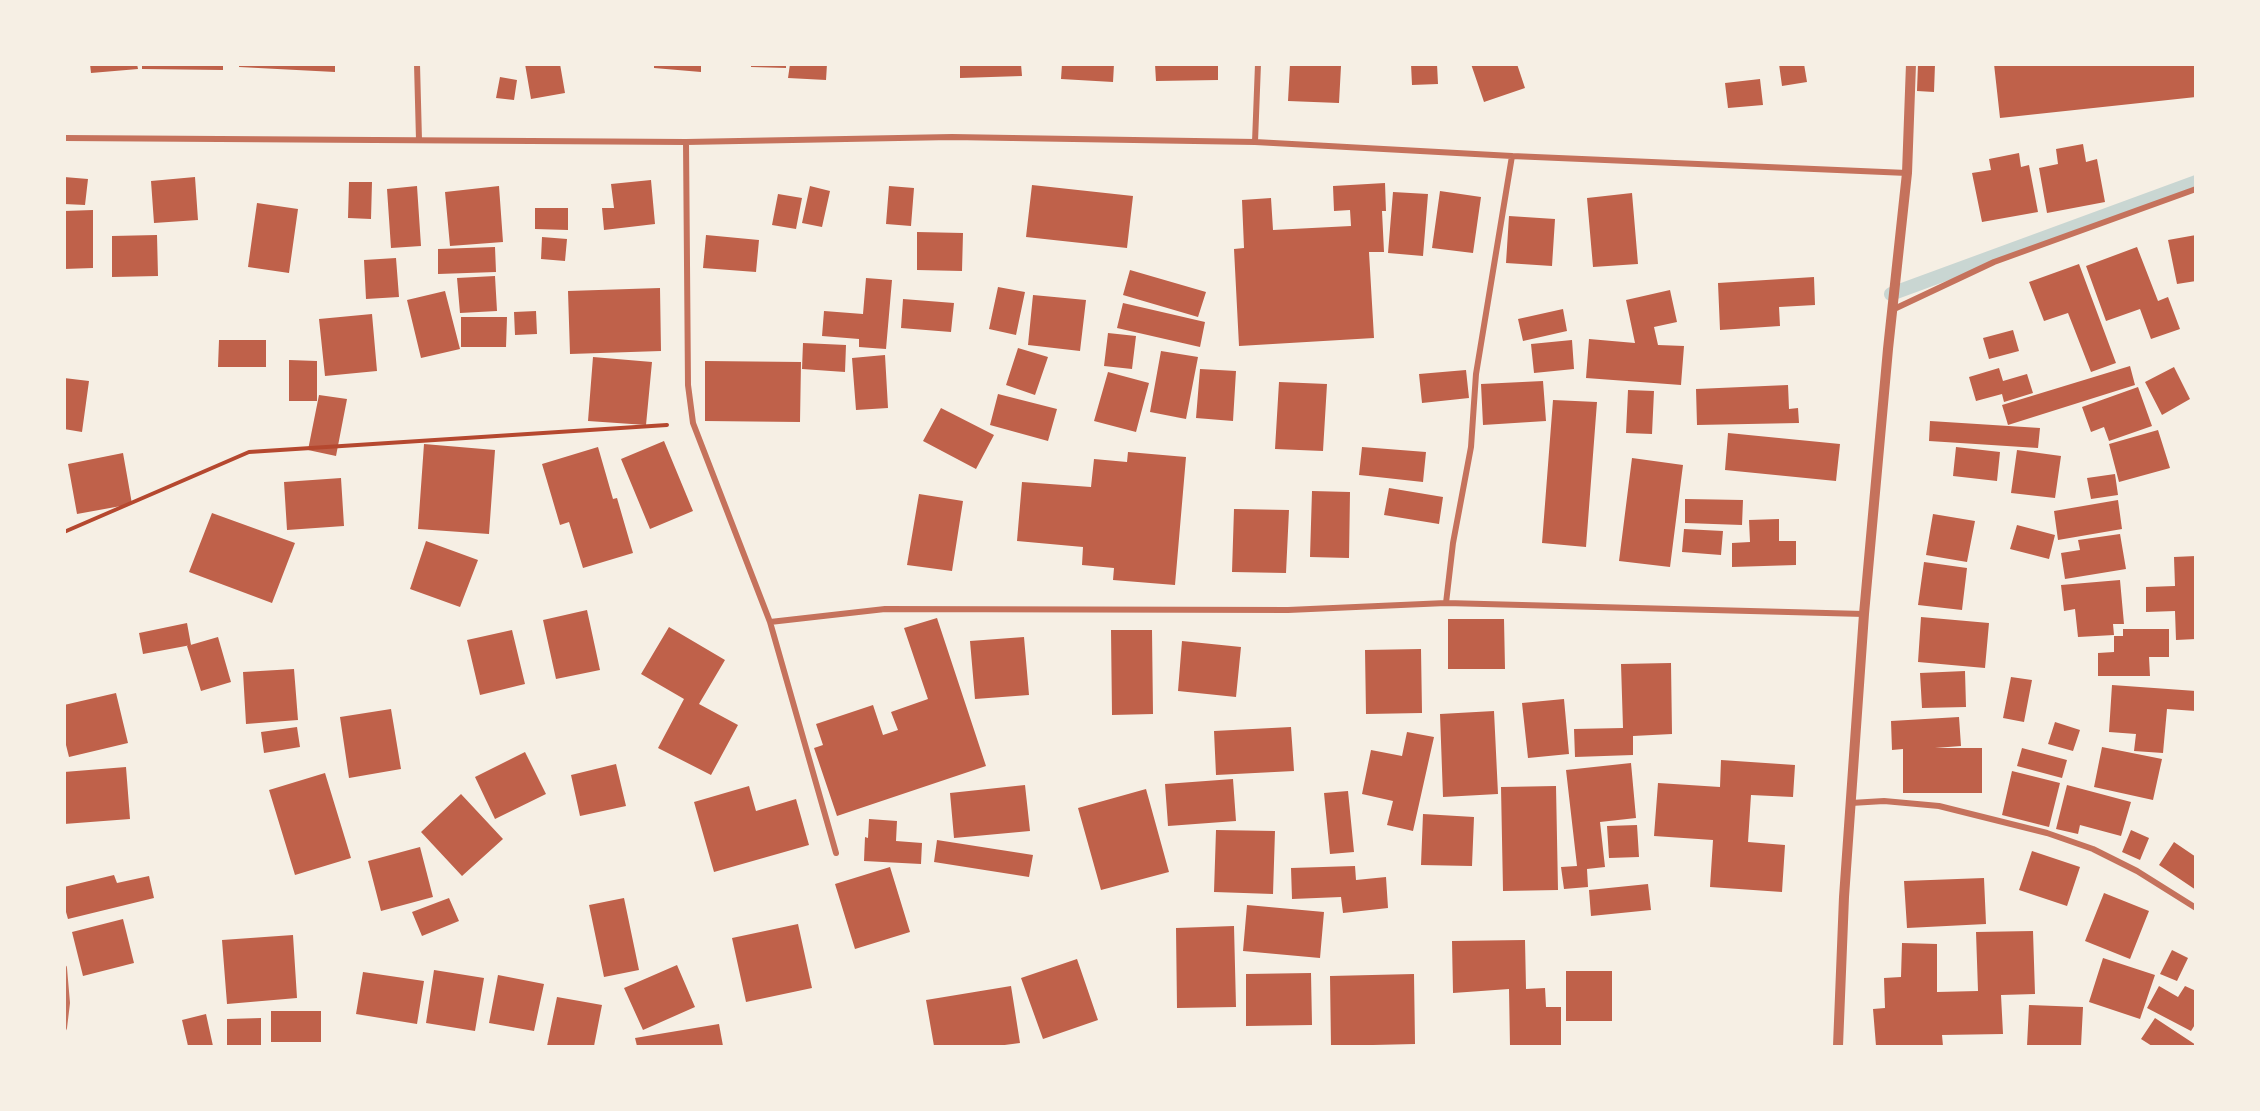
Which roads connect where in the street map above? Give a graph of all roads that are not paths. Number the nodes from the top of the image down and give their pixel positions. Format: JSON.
{"nodes":[{"id":1,"x":417,"y":64,"type":"edge"},
{"id":2,"x":1258,"y":64,"type":"edge"},
{"id":3,"x":1911,"y":64,"type":"edge"},
{"id":4,"x":64,"y":138,"type":"edge"},
{"id":5,"x":419,"y":140,"type":"junction"},
{"id":6,"x":686,"y":142,"type":"junction"},
{"id":7,"x":1255,"y":142,"type":"junction"},
{"id":8,"x":1512,"y":156,"type":"junction"},
{"id":9,"x":1907,"y":173,"type":"junction"},
{"id":10,"x":2196,"y":189,"type":"edge"},
{"id":11,"x":1892,"y":310,"type":"junction"},
{"id":12,"x":1446,"y":603,"type":"junction"},
{"id":13,"x":1864,"y":615,"type":"junction"},
{"id":14,"x":770,"y":622,"type":"junction"},
{"id":15,"x":1851,"y":803,"type":"junction"},
{"id":16,"x":836,"y":853,"type":"dead end"},
{"id":17,"x":2196,"y":908,"type":"edge"},
{"id":18,"x":64,"y":968,"type":"edge"},
{"id":19,"x":64,"y":1028,"type":"edge"},
{"id":20,"x":1838,"y":1047,"type":"edge"}],
"edges":[{"from":1,"to":5,"type":"street"},
{"from":2,"to":7,"type":"street"},
{"from":3,"to":9,"type":"street"},
{"from":4,"to":5,"type":"street"},
{"from":5,"to":6,"type":"street"},
{"from":6,"to":7,"type":"street"},
{"from":6,"to":14,"type":"street"},
{"from":7,"to":8,"type":"street"},
{"from":8,"to":9,"type":"street"},
{"from":8,"to":12,"type":"street"},
{"from":9,"to":11,"type":"street"},
{"from":10,"to":11,"type":"street"},
{"from":11,"to":13,"type":"street"},
{"from":12,"to":13,"type":"street"},
{"from":12,"to":14,"type":"street"},
{"from":13,"to":15,"type":"street"},
{"from":14,"to":16,"type":"street"},
{"from":15,"to":17,"type":"street"},
{"from":15,"to":20,"type":"street"},
{"from":18,"to":19,"type":"street"}]}
